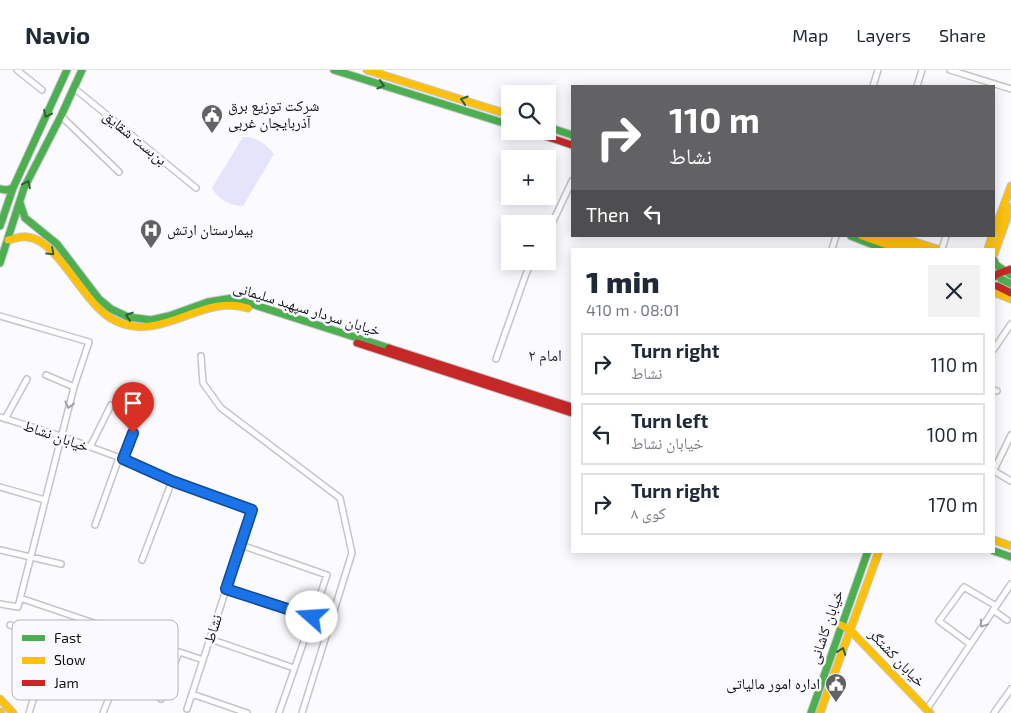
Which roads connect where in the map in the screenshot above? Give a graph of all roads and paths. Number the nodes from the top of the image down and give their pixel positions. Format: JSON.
{"nodes":[{"id":1,"x":17,"y":70,"type":"edge"},
{"id":2,"x":67,"y":70,"type":"edge"},
{"id":3,"x":334,"y":70,"type":"edge"},
{"id":4,"x":367,"y":70,"type":"edge"},
{"id":5,"x":878,"y":70,"type":"edge"},
{"id":6,"x":922,"y":70,"type":"edge"},
{"id":7,"x":950,"y":70,"type":"edge"},
{"id":8,"x":82,"y":71,"type":"edge"},
{"id":9,"x":986,"y":84,"type":"edge"},
{"id":10,"x":873,"y":85,"type":"edge"},
{"id":11,"x":917,"y":85,"type":"edge"},
{"id":12,"x":995,"y":86,"type":"edge"},
{"id":13,"x":74,"y":88,"type":"junction"},
{"id":14,"x":1011,"y":89,"type":"edge"},
{"id":15,"x":42,"y":90,"type":"dead end"},
{"id":16,"x":501,"y":112,"type":"edge"},
{"id":17,"x":61,"y":116,"type":"junction"},
{"id":18,"x":501,"y":122,"type":"edge"},
{"id":19,"x":556,"y":130,"type":"edge"},
{"id":20,"x":571,"y":135,"type":"edge"},
{"id":21,"x":556,"y":139,"type":"edge"},
{"id":22,"x":571,"y":144,"type":"edge"},
{"id":23,"x":119,"y":172,"type":"dead end"},
{"id":24,"x":571,"y":183,"type":"edge"},
{"id":25,"x":1011,"y":186,"type":"edge"},
{"id":26,"x":13,"y":188,"type":"junction"},
{"id":27,"x":196,"y":188,"type":"dead end"},
{"id":28,"x":0,"y":189,"type":"edge"},
{"id":29,"x":20,"y":203,"type":"junction"},
{"id":30,"x":1011,"y":207,"type":"edge"},
{"id":31,"x":556,"y":215,"type":"edge"},
{"id":32,"x":0,"y":226,"type":"edge"},
{"id":33,"x":995,"y":229,"type":"edge"},
{"id":34,"x":885,"y":237,"type":"edge"},
{"id":35,"x":900,"y":237,"type":"edge"},
{"id":36,"x":8,"y":240,"type":"junction"},
{"id":37,"x":863,"y":242,"type":"edge"},
{"id":38,"x":921,"y":243,"type":"edge"},
{"id":39,"x":881,"y":248,"type":"edge"},
{"id":40,"x":894,"y":248,"type":"edge"},
{"id":41,"x":934,"y":248,"type":"edge"},
{"id":42,"x":995,"y":251,"type":"edge"},
{"id":43,"x":995,"y":262,"type":"edge"},
{"id":44,"x":0,"y":263,"type":"edge"},
{"id":45,"x":528,"y":270,"type":"edge"},
{"id":46,"x":1009,"y":272,"type":"edge"},
{"id":47,"x":1011,"y":284,"type":"edge"},
{"id":48,"x":996,"y":286,"type":"edge"},
{"id":49,"x":1011,"y":293,"type":"edge"},
{"id":50,"x":1011,"y":300,"type":"edge"},
{"id":51,"x":0,"y":316,"type":"edge"},
{"id":52,"x":1011,"y":324,"type":"edge"},
{"id":53,"x":995,"y":348,"type":"edge"},
{"id":54,"x":201,"y":356,"type":"dead end"},
{"id":55,"x":496,"y":359,"type":"dead end"},
{"id":56,"x":46,"y":375,"type":"dead end"},
{"id":57,"x":27,"y":379,"type":"dead end"},
{"id":58,"x":74,"y":387,"type":"junction"},
{"id":59,"x":111,"y":405,"type":"dead end"},
{"id":60,"x":571,"y":407,"type":"edge"},
{"id":61,"x":571,"y":413,"type":"edge"},
{"id":62,"x":2,"y":418,"type":"edge"},
{"id":63,"x":133,"y":433,"type":"dead end"},
{"id":64,"x":1011,"y":435,"type":"edge"},
{"id":65,"x":61,"y":436,"type":"junction"},
{"id":66,"x":90,"y":447,"type":"junction"},
{"id":67,"x":121,"y":459,"type":"junction"},
{"id":68,"x":995,"y":468,"type":"edge"},
{"id":69,"x":995,"y":471,"type":"edge"},
{"id":70,"x":172,"y":481,"type":"junction"},
{"id":71,"x":1011,"y":481,"type":"edge"},
{"id":72,"x":0,"y":488,"type":"edge"},
{"id":73,"x":45,"y":500,"type":"junction"},
{"id":74,"x":252,"y":510,"type":"joint"},
{"id":75,"x":95,"y":525,"type":"dead end"},
{"id":76,"x":995,"y":541,"type":"edge"},
{"id":77,"x":241,"y":545,"type":"junction"},
{"id":78,"x":0,"y":550,"type":"edge"},
{"id":79,"x":995,"y":551,"type":"edge"},
{"id":80,"x":1010,"y":552,"type":"edge"},
{"id":81,"x":867,"y":553,"type":"edge"},
{"id":82,"x":878,"y":553,"type":"edge"},
{"id":83,"x":32,"y":557,"type":"junction"},
{"id":84,"x":142,"y":560,"type":"dead end"},
{"id":85,"x":61,"y":564,"type":"dead end"},
{"id":86,"x":1011,"y":584,"type":"edge"},
{"id":87,"x":226,"y":589,"type":"junction"},
{"id":88,"x":20,"y":598,"type":"junction"},
{"id":89,"x":0,"y":604,"type":"edge"},
{"id":90,"x":994,"y":608,"type":"junction"},
{"id":91,"x":312,"y":617,"type":"junction"},
{"id":92,"x":85,"y":620,"type":"edge"},
{"id":93,"x":1007,"y":620,"type":"dead end"},
{"id":94,"x":841,"y":625,"type":"junction"},
{"id":95,"x":850,"y":630,"type":"junction"},
{"id":96,"x":210,"y":639,"type":"junction"},
{"id":97,"x":970,"y":644,"type":"junction"},
{"id":98,"x":179,"y":652,"type":"edge"},
{"id":99,"x":203,"y":660,"type":"junction"},
{"id":100,"x":294,"y":668,"type":"junction"},
{"id":101,"x":1011,"y":689,"type":"edge"},
{"id":102,"x":192,"y":694,"type":"junction"},
{"id":103,"x":0,"y":700,"type":"edge"},
{"id":104,"x":32,"y":700,"type":"edge"},
{"id":105,"x":108,"y":700,"type":"edge"},
{"id":106,"x":187,"y":708,"type":"dead end"},
{"id":107,"x":929,"y":711,"type":"edge"},
{"id":108,"x":13,"y":713,"type":"edge"},
{"id":109,"x":28,"y":713,"type":"edge"},
{"id":110,"x":103,"y":713,"type":"edge"},
{"id":111,"x":247,"y":713,"type":"edge"},
{"id":112,"x":279,"y":713,"type":"edge"},
{"id":113,"x":302,"y":713,"type":"edge"},
{"id":114,"x":811,"y":713,"type":"edge"},
{"id":115,"x":820,"y":713,"type":"edge"},
{"id":116,"x":994,"y":713,"type":"edge"}],
"edges":[{"from":1,"to":15,"type":"street"},
{"from":2,"to":26,"type":"main road","one_way":true},
{"from":3,"to":18,"type":"main road","one_way":true},
{"from":16,"to":4,"type":"main road","one_way":true},
{"from":5,"to":10,"type":"street"},
{"from":6,"to":11,"type":"street"},
{"from":7,"to":9,"type":"street"},
{"from":8,"to":13,"type":"main road"},
{"from":12,"to":14,"type":"street"},
{"from":13,"to":17,"type":"main road"},
{"from":13,"to":27,"type":"street","name":"بن‌بست شقایق"},
{"from":17,"to":23,"type":"street"},
{"from":29,"to":17,"type":"main road","one_way":true},
{"from":19,"to":20,"type":"main road"},
{"from":21,"to":22,"type":"main road"},
{"from":24,"to":31,"type":"street"},
{"from":25,"to":33,"type":"main road"},
{"from":26,"to":28,"type":"main road"},
{"from":26,"to":32,"type":"main road"},
{"from":29,"to":36,"type":"main road"},
{"from":60,"to":29,"type":"main road","name":"خیابان سردار سپهبد سلیمانی","one_way":true},
{"from":30,"to":42,"type":"main road"},
{"from":34,"to":38,"type":"main road"},
{"from":35,"to":38,"type":"main road"},
{"from":36,"to":44,"type":"main road"},
{"from":36,"to":61,"type":"main road","name":"خیابان سردار سپهبد سلیمانی","one_way":true},
{"from":37,"to":39,"type":"main road"},
{"from":37,"to":40,"type":"main road"},
{"from":38,"to":41,"type":"main road"},
{"from":43,"to":46,"type":"main road"},
{"from":45,"to":55,"type":"street"},
{"from":46,"to":48,"type":"main road"},
{"from":47,"to":48,"type":"main road"},
{"from":48,"to":49,"type":"main road"},
{"from":48,"to":50,"type":"main road"},
{"from":51,"to":58,"type":"street"},
{"from":52,"to":53,"type":"street"},
{"from":54,"to":113,"type":"street"},
{"from":56,"to":58,"type":"street"},
{"from":57,"to":62,"type":"street"},
{"from":58,"to":65,"type":"street","one_way":true},
{"from":59,"to":66,"type":"street"},
{"from":62,"to":65,"type":"street","name":"خیابان نشاط"},
{"from":63,"to":67,"type":"street"},
{"from":64,"to":68,"type":"street"},
{"from":65,"to":66,"type":"street","name":"خیابان نشاط"},
{"from":65,"to":73,"type":"street"},
{"from":66,"to":67,"type":"street","name":"خیابان نشاط"},
{"from":67,"to":70,"type":"street","name":"خیابان نشاط"},
{"from":67,"to":75,"type":"street"},
{"from":69,"to":71,"type":"street"},
{"from":70,"to":74,"type":"street","name":"خیابان نشاط"},
{"from":70,"to":84,"type":"street"},
{"from":72,"to":73,"type":"street"},
{"from":73,"to":83,"type":"street"},
{"from":74,"to":77,"type":"street","name":"نشاط"},
{"from":76,"to":80,"type":"main road"},
{"from":77,"to":87,"type":"street","name":"نشاط"},
{"from":77,"to":91,"type":"street"},
{"from":78,"to":83,"type":"street"},
{"from":79,"to":80,"type":"main road"},
{"from":81,"to":94,"type":"main road","name":"خیابان کاشانی"},
{"from":82,"to":95,"type":"main road"},
{"from":83,"to":85,"type":"street"},
{"from":83,"to":88,"type":"street"},
{"from":86,"to":90,"type":"street"},
{"from":87,"to":91,"type":"street"},
{"from":87,"to":96,"type":"street","name":"نشاط"},
{"from":88,"to":89,"type":"street"},
{"from":88,"to":92,"type":"street"},
{"from":90,"to":93,"type":"street"},
{"from":90,"to":97,"type":"street","one_way":true},
{"from":90,"to":97,"type":"street"},
{"from":91,"to":100,"type":"street"},
{"from":94,"to":95,"type":"main road","name":"خیابان کشتگر"},
{"from":94,"to":114,"type":"main road","name":"خیابان کاشانی"},
{"from":95,"to":107,"type":"main road","name":"خیابان کشتگر"},
{"from":115,"to":95,"type":"main road","one_way":true},
{"from":96,"to":99,"type":"street","name":"نشاط"},
{"from":96,"to":100,"type":"street"},
{"from":97,"to":107,"type":"street"},
{"from":98,"to":99,"type":"street"},
{"from":99,"to":102,"type":"street","name":"نشاط"},
{"from":100,"to":112,"type":"street"},
{"from":101,"to":116,"type":"street"},
{"from":102,"to":106,"type":"street","name":"نشاط"},
{"from":102,"to":111,"type":"street"},
{"from":103,"to":108,"type":"main road"},
{"from":104,"to":109,"type":"street"},
{"from":105,"to":110,"type":"street"}]}
